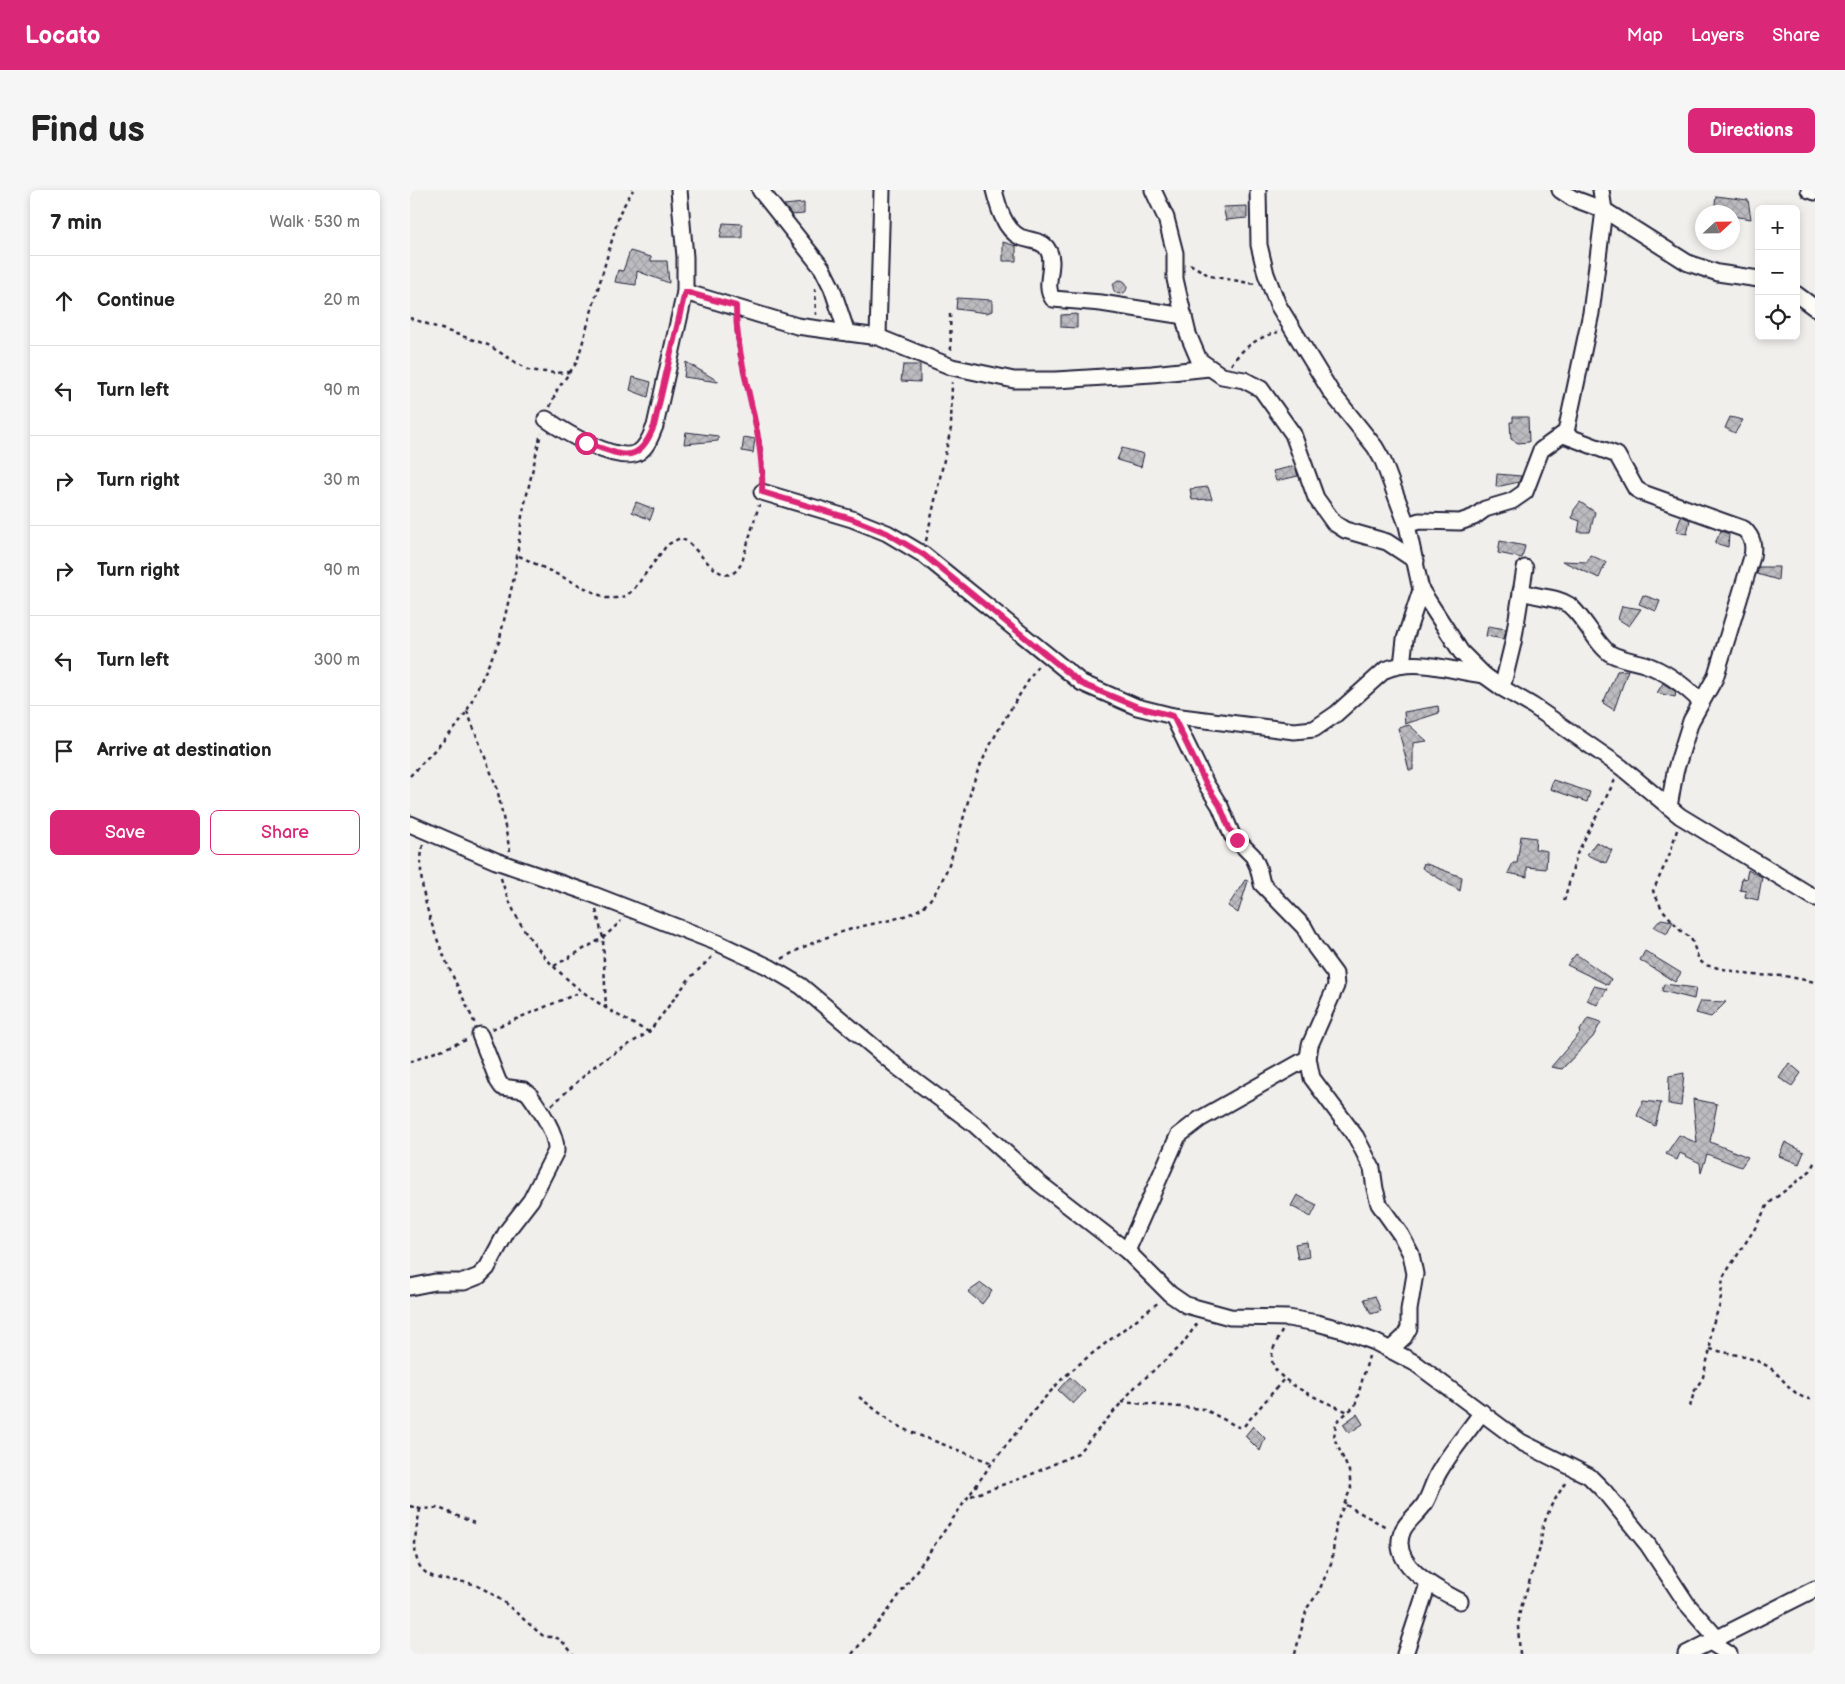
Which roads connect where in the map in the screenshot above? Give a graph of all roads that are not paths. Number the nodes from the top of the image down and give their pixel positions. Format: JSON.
{"nodes":[{"id":1,"x":679,"y":190,"type":"edge"},
{"id":2,"x":760,"y":190,"type":"edge"},
{"id":3,"x":882,"y":190,"type":"edge"},
{"id":4,"x":994,"y":190,"type":"edge"},
{"id":5,"x":1153,"y":190,"type":"edge"},
{"id":6,"x":1258,"y":190,"type":"edge"},
{"id":7,"x":1560,"y":190,"type":"edge"},
{"id":8,"x":1602,"y":190,"type":"edge"},
{"id":9,"x":1809,"y":190,"type":"edge"},
{"id":10,"x":1815,"y":192,"type":"edge"},
{"id":11,"x":1604,"y":210,"type":"junction"},
{"id":12,"x":1755,"y":278,"type":"edge"},
{"id":13,"x":685,"y":292,"type":"junction"},
{"id":14,"x":1797,"y":295,"type":"edge"},
{"id":15,"x":1815,"y":308,"type":"edge"},
{"id":16,"x":1184,"y":316,"type":"junction"},
{"id":17,"x":848,"y":333,"type":"junction"},
{"id":18,"x":878,"y":337,"type":"junction"},
{"id":19,"x":1209,"y":368,"type":"junction"},
{"id":20,"x":546,"y":419,"type":"road end"},
{"id":21,"x":1564,"y":435,"type":"junction"},
{"id":22,"x":762,"y":492,"type":"road end"},
{"id":23,"x":1407,"y":525,"type":"junction"},
{"id":24,"x":1416,"y":561,"type":"junction"},
{"id":25,"x":1525,"y":568,"type":"dead end"},
{"id":26,"x":1421,"y":590,"type":"junction"},
{"id":27,"x":1521,"y":592,"type":"junction"},
{"id":28,"x":1402,"y":664,"type":"junction"},
{"id":29,"x":1484,"y":675,"type":"junction"},
{"id":30,"x":1502,"y":688,"type":"junction"},
{"id":31,"x":1701,"y":702,"type":"junction"},
{"id":32,"x":1173,"y":716,"type":"junction"},
{"id":33,"x":1674,"y":812,"type":"junction"},
{"id":34,"x":410,"y":824,"type":"edge"},
{"id":35,"x":1815,"y":898,"type":"edge"},
{"id":36,"x":480,"y":1034,"type":"road end"},
{"id":37,"x":1308,"y":1058,"type":"junction"},
{"id":38,"x":1127,"y":1251,"type":"junction"},
{"id":39,"x":410,"y":1287,"type":"edge"},
{"id":40,"x":1391,"y":1349,"type":"junction"},
{"id":41,"x":1482,"y":1412,"type":"junction"},
{"id":42,"x":1428,"y":1584,"type":"junction"},
{"id":43,"x":1815,"y":1589,"type":"edge"},
{"id":44,"x":1460,"y":1601,"type":"dead end"},
{"id":45,"x":1714,"y":1640,"type":"junction"},
{"id":46,"x":1406,"y":1654,"type":"edge"},
{"id":47,"x":1686,"y":1654,"type":"edge"},
{"id":48,"x":1729,"y":1654,"type":"edge"}],
"edges":[{"from":1,"to":13,"type":"street"},
{"from":2,"to":17,"type":"street"},
{"from":3,"to":18,"type":"street"},
{"from":4,"to":16,"type":"street"},
{"from":5,"to":16,"type":"street"},
{"from":6,"to":23,"type":"street"},
{"from":7,"to":11,"type":"street"},
{"from":8,"to":11,"type":"street"},
{"from":9,"to":10,"type":"street"},
{"from":11,"to":12,"type":"street"},
{"from":11,"to":21,"type":"street"},
{"from":13,"to":17,"type":"street"},
{"from":13,"to":20,"type":"street"},
{"from":14,"to":15,"type":"street"},
{"from":16,"to":19,"type":"street"},
{"from":17,"to":18,"type":"street"},
{"from":18,"to":19,"type":"street"},
{"from":19,"to":24,"type":"street"},
{"from":21,"to":23,"type":"street"},
{"from":21,"to":31,"type":"street"},
{"from":22,"to":32,"type":"street"},
{"from":23,"to":24,"type":"street"},
{"from":24,"to":26,"type":"street"},
{"from":25,"to":27,"type":"street"},
{"from":26,"to":28,"type":"street"},
{"from":26,"to":29,"type":"street"},
{"from":27,"to":30,"type":"street"},
{"from":27,"to":31,"type":"street"},
{"from":28,"to":29,"type":"street"},
{"from":28,"to":32,"type":"street"},
{"from":29,"to":30,"type":"street"},
{"from":30,"to":33,"type":"street"},
{"from":31,"to":33,"type":"street"},
{"from":32,"to":37,"type":"street"},
{"from":33,"to":35,"type":"street"},
{"from":34,"to":38,"type":"street"},
{"from":36,"to":39,"type":"street"},
{"from":37,"to":38,"type":"street"},
{"from":37,"to":40,"type":"street"},
{"from":38,"to":40,"type":"street"},
{"from":40,"to":41,"type":"street"},
{"from":41,"to":42,"type":"street"},
{"from":41,"to":45,"type":"street"},
{"from":42,"to":44,"type":"street"},
{"from":42,"to":46,"type":"street"},
{"from":43,"to":45,"type":"street"},
{"from":45,"to":47,"type":"street"},
{"from":45,"to":48,"type":"street"}]}
